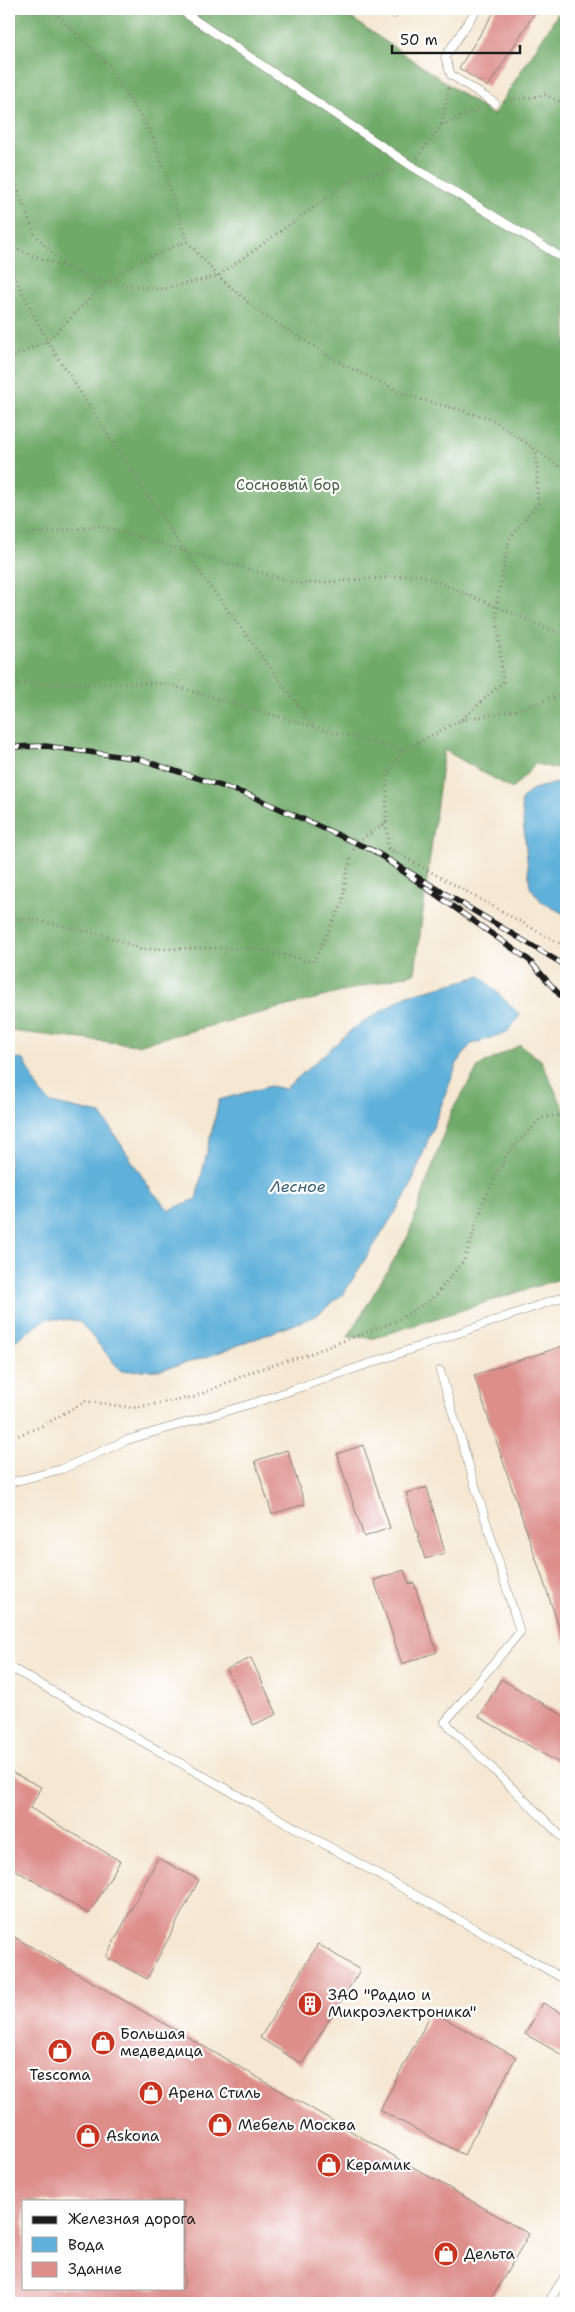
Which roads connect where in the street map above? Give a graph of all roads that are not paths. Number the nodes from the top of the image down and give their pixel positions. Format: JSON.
{"nodes":[{"id":1,"x":179,"y":9,"type":"edge"},
{"id":2,"x":386,"y":9,"type":"edge"},
{"id":3,"x":477,"y":9,"type":"edge"},
{"id":4,"x":394,"y":14,"type":"dead end"},
{"id":5,"x":495,"y":103,"type":"road end"},
{"id":6,"x":566,"y":260,"type":"edge"},
{"id":7,"x":566,"y":1296,"type":"edge"},
{"id":8,"x":440,"y":1372,"type":"dead end"},
{"id":9,"x":9,"y":1483,"type":"edge"},
{"id":10,"x":15,"y":1670,"type":"dead end"},
{"id":11,"x":566,"y":1841,"type":"edge"},
{"id":12,"x":566,"y":1980,"type":"edge"},
{"id":13,"x":566,"y":2274,"type":"edge"},
{"id":14,"x":548,"y":2303,"type":"edge"}],
"edges":[{"from":1,"to":6,"type":"lane"},
{"from":2,"to":4,"type":"lane"},
{"from":3,"to":5,"type":"lane"},
{"from":7,"to":9,"type":"lane"},
{"from":8,"to":11,"type":"lane"},
{"from":10,"to":12,"type":"lane"},
{"from":13,"to":14,"type":"lane"}]}
